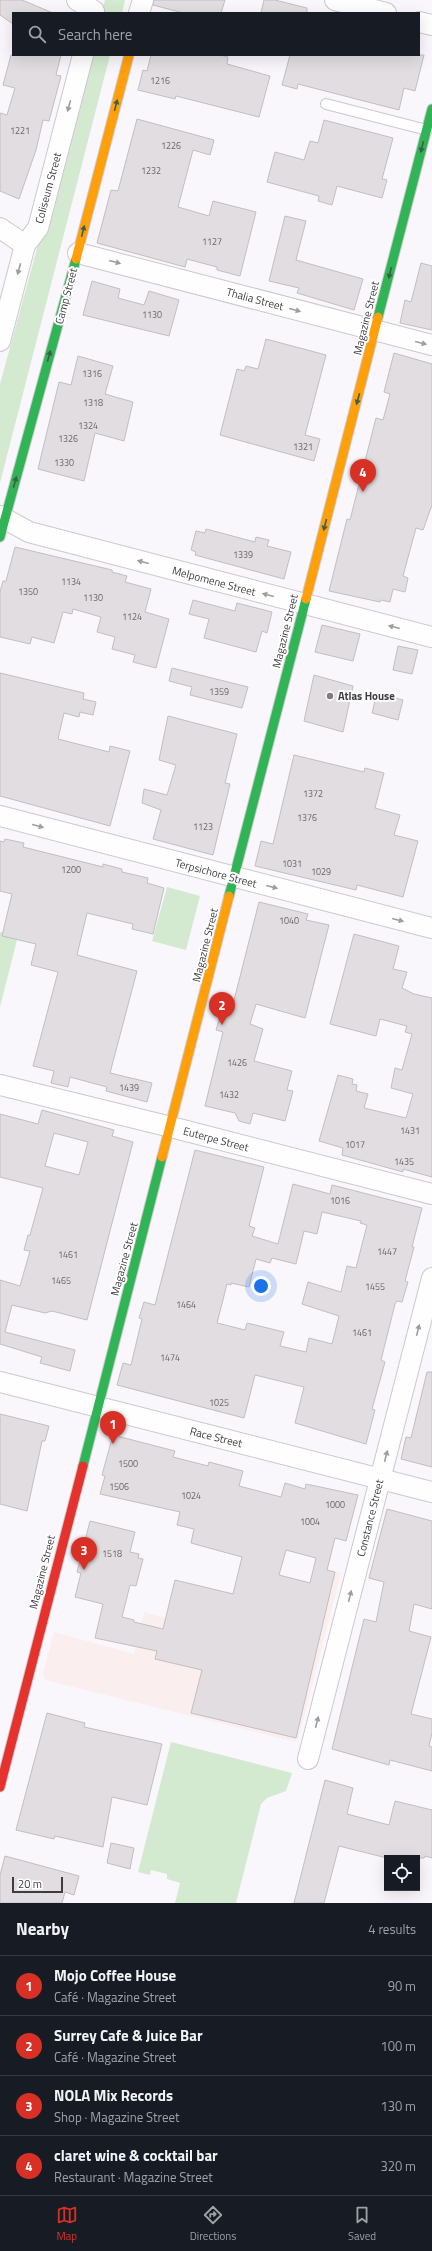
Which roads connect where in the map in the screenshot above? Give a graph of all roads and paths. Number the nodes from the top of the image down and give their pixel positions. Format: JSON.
{"nodes":[{"id":1,"x":77,"y":0,"type":"edge"},
{"id":2,"x":143,"y":0,"type":"edge"},
{"id":3,"x":335,"y":0,"type":"edge"},
{"id":4,"x":95,"y":8,"type":"edge"},
{"id":5,"x":139,"y":12,"type":"edge"},
{"id":6,"x":382,"y":12,"type":"edge"},
{"id":7,"x":420,"y":22,"type":"edge"},
{"id":8,"x":432,"y":25,"type":"edge"},
{"id":9,"x":83,"y":56,"type":"edge"},
{"id":10,"x":128,"y":56,"type":"edge"},
{"id":11,"x":326,"y":104,"type":"dead end"},
{"id":12,"x":432,"y":109,"type":"edge"},
{"id":13,"x":427,"y":130,"type":"junction"},
{"id":14,"x":0,"y":228,"type":"edge"},
{"id":15,"x":25,"y":245,"type":"junction"},
{"id":16,"x":78,"y":253,"type":"junction"},
{"id":17,"x":375,"y":331,"type":"junction"},
{"id":18,"x":0,"y":341,"type":"edge"},
{"id":19,"x":432,"y":345,"type":"edge"},
{"id":20,"x":5,"y":496,"type":"edge"},
{"id":21,"x":2,"y":524,"type":"edge"},
{"id":22,"x":304,"y":604,"type":"junction"},
{"id":23,"x":432,"y":637,"type":"edge"},
{"id":24,"x":0,"y":816,"type":"edge"},
{"id":25,"x":235,"y":878,"type":"junction"},
{"id":26,"x":432,"y":928,"type":"edge"},
{"id":27,"x":0,"y":1085,"type":"edge"},
{"id":28,"x":171,"y":1127,"type":"junction"},
{"id":29,"x":432,"y":1194,"type":"edge"},
{"id":30,"x":432,"y":1278,"type":"edge"},
{"id":31,"x":0,"y":1382,"type":"edge"},
{"id":32,"x":98,"y":1407,"type":"junction"},
{"id":33,"x":380,"y":1479,"type":"junction"},
{"id":34,"x":432,"y":1492,"type":"edge"},
{"id":35,"x":308,"y":1759,"type":"dead end"},
{"id":36,"x":0,"y":1787,"type":"edge"}],
"edges":[{"from":1,"to":4,"type":"street"},
{"from":2,"to":5,"type":"street"},
{"from":3,"to":6,"type":"street"},
{"from":7,"to":8,"type":"street"},
{"from":9,"to":15,"type":"street","name":"Coliseum Street","one_way":true},
{"from":16,"to":10,"type":"street","name":"Camp Street","one_way":true},
{"from":11,"to":13,"type":"lane"},
{"from":12,"to":13,"type":"street","name":"Magazine Street"},
{"from":13,"to":17,"type":"street","name":"Magazine Street","one_way":true},
{"from":14,"to":15,"type":"street"},
{"from":15,"to":18,"type":"street","name":"Coliseum Street","one_way":true},
{"from":16,"to":17,"type":"street","name":"Thalia Street","one_way":true},
{"from":20,"to":16,"type":"street","name":"Camp Street","one_way":true},
{"from":17,"to":19,"type":"street","name":"Thalia Street","one_way":true},
{"from":17,"to":22,"type":"street","name":"Magazine Street","one_way":true},
{"from":20,"to":21,"type":"street","name":"Camp Street"},
{"from":22,"to":21,"type":"street","name":"Melpomene Street","one_way":true},
{"from":23,"to":22,"type":"street","name":"Melpomene Street","one_way":true},
{"from":22,"to":25,"type":"street","name":"Magazine Street"},
{"from":24,"to":25,"type":"street","name":"Terpsichore Street","one_way":true},
{"from":25,"to":26,"type":"street","name":"Terpsichore Street","one_way":true},
{"from":25,"to":28,"type":"street","name":"Magazine Street"},
{"from":27,"to":28,"type":"street","name":"Euterpe Street"},
{"from":28,"to":29,"type":"street","name":"Euterpe Street"},
{"from":28,"to":32,"type":"street","name":"Magazine Street"},
{"from":33,"to":30,"type":"street","name":"Constance Street","one_way":true},
{"from":31,"to":32,"type":"street","name":"Race Street"},
{"from":32,"to":33,"type":"street","name":"Race Street"},
{"from":32,"to":36,"type":"street","name":"Magazine Street"},
{"from":33,"to":34,"type":"street","name":"Race Street"},
{"from":35,"to":33,"type":"street","name":"Constance Street","one_way":true}]}
